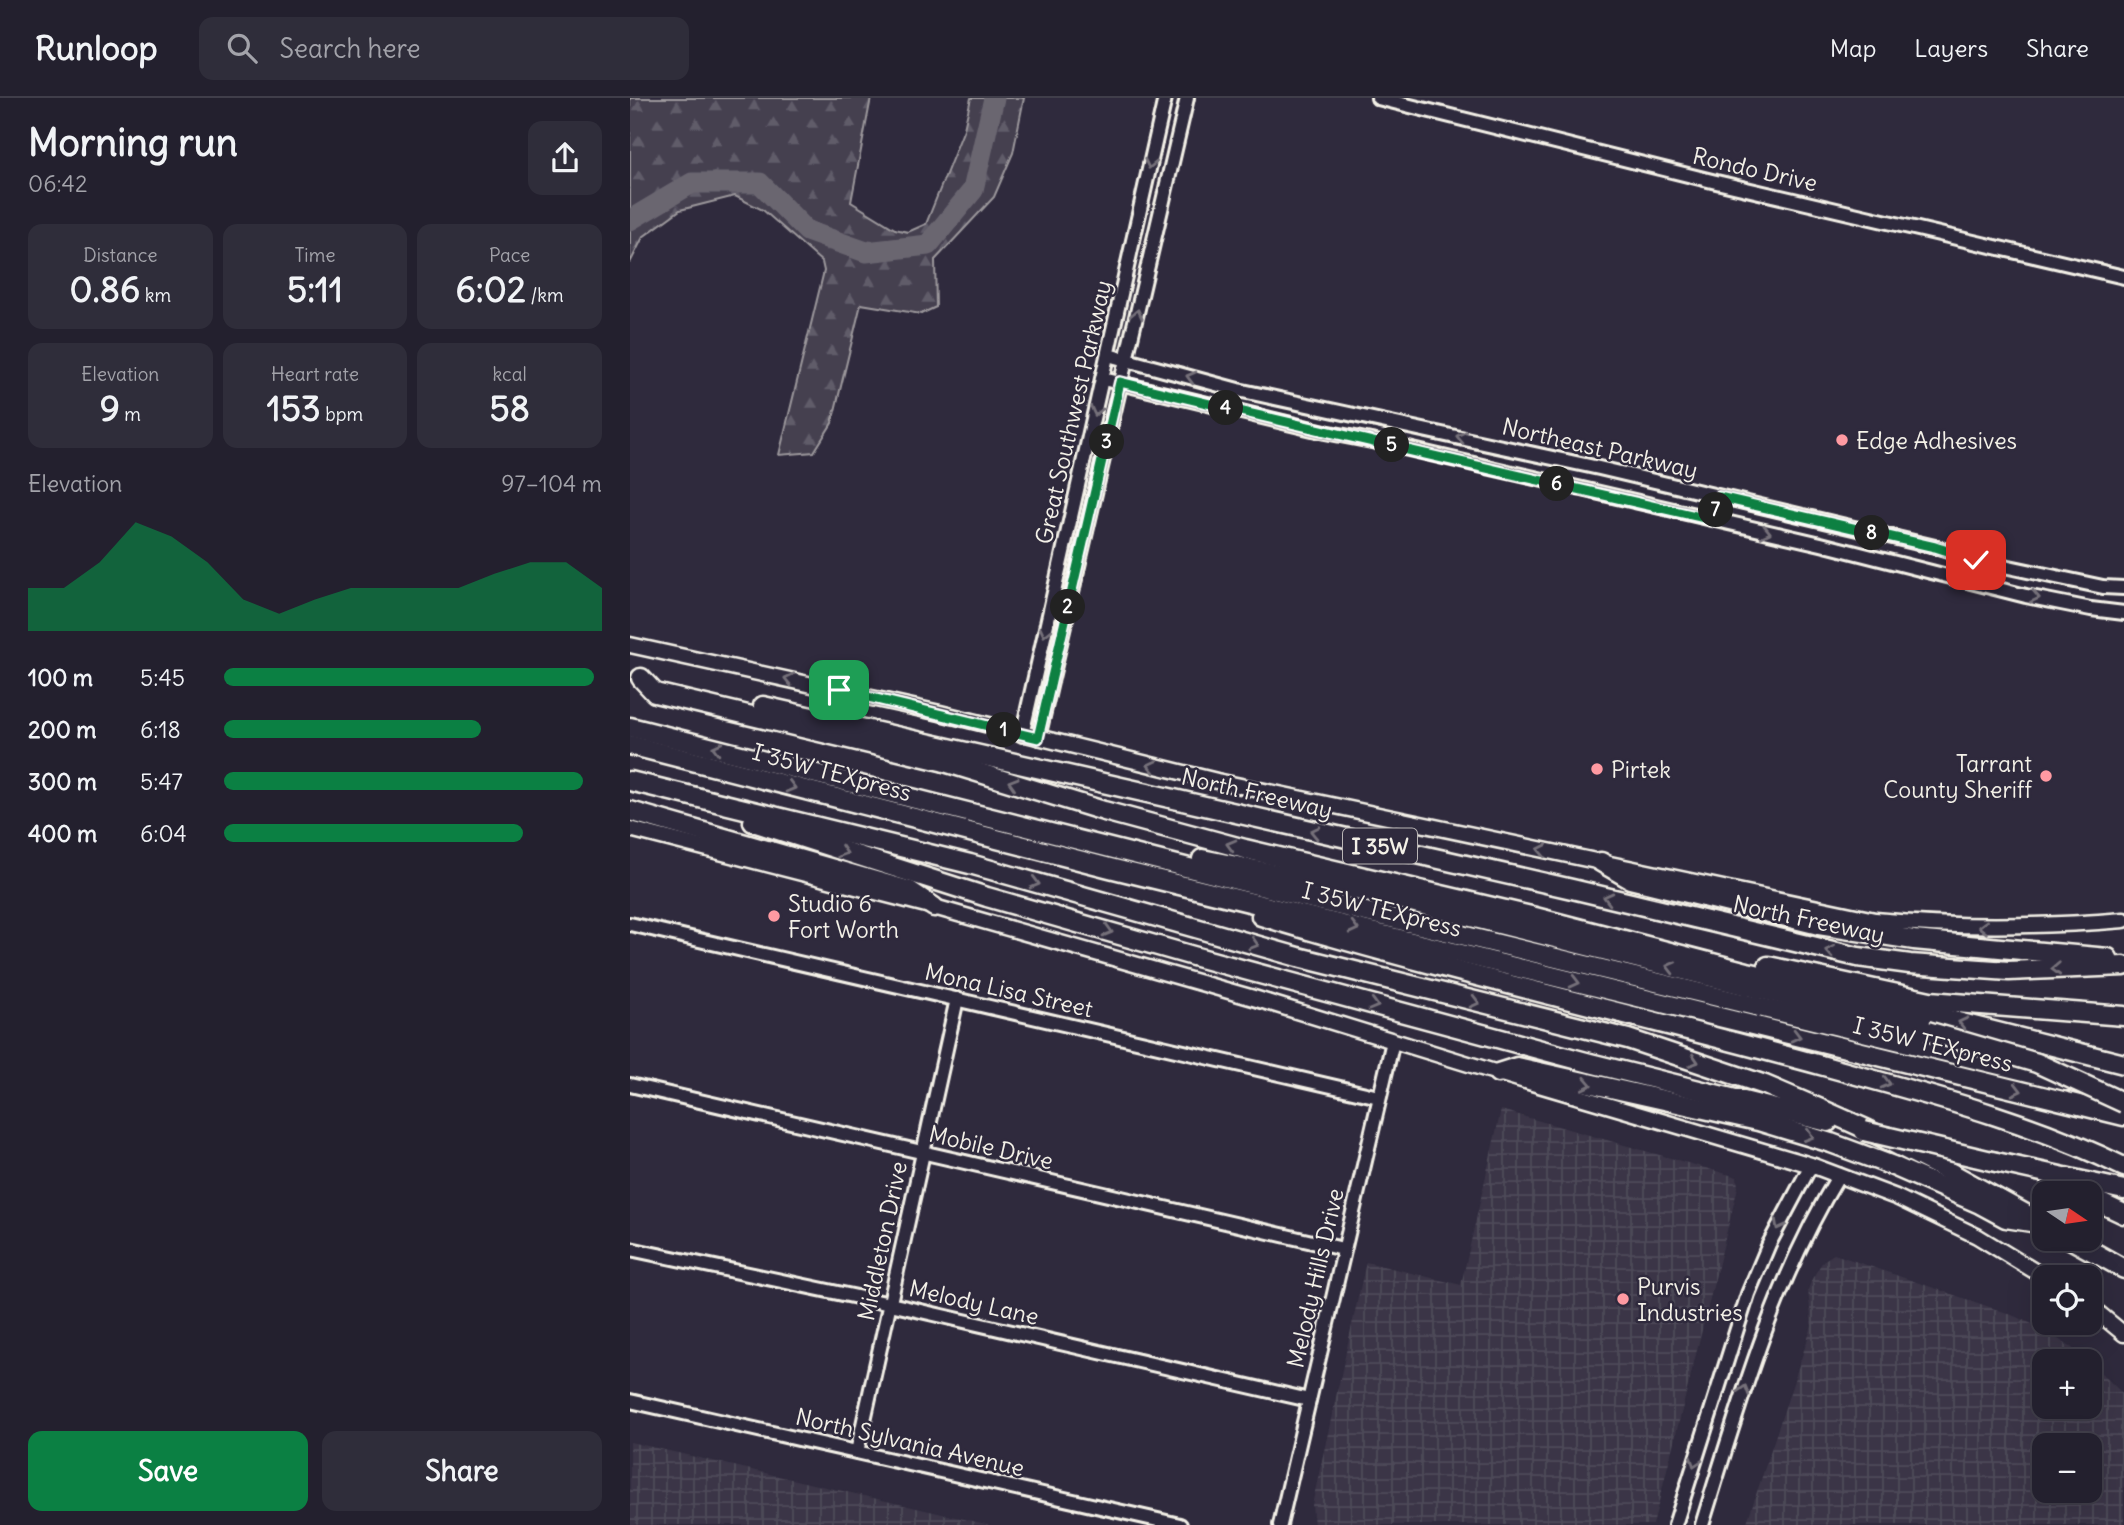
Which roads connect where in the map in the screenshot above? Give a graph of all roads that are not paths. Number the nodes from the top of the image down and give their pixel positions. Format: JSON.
{"nodes":[{"id":1,"x":1166,"y":98,"type":"edge"},
{"id":2,"x":1187,"y":98,"type":"edge"},
{"id":3,"x":1378,"y":98,"type":"edge"},
{"id":4,"x":2124,"y":277,"type":"edge"},
{"id":5,"x":1108,"y":355,"type":"junction"},
{"id":6,"x":1126,"y":359,"type":"junction"},
{"id":7,"x":1103,"y":379,"type":"junction"},
{"id":8,"x":1120,"y":382,"type":"junction"},
{"id":9,"x":1329,"y":408,"type":"junction"},
{"id":10,"x":1325,"y":432,"type":"junction"},
{"id":11,"x":1719,"y":497,"type":"junction"},
{"id":12,"x":1713,"y":520,"type":"junction"},
{"id":13,"x":1935,"y":547,"type":"junction"},
{"id":14,"x":1931,"y":571,"type":"junction"},
{"id":15,"x":2124,"y":588,"type":"edge"},
{"id":16,"x":2124,"y":613,"type":"edge"},
{"id":17,"x":632,"y":645,"type":"edge"},
{"id":18,"x":634,"y":677,"type":"edge"},
{"id":19,"x":630,"y":727,"type":"edge"},
{"id":20,"x":1022,"y":735,"type":"junction"},
{"id":21,"x":1038,"y":738,"type":"junction"},
{"id":22,"x":630,"y":745,"type":"edge"},
{"id":23,"x":630,"y":781,"type":"edge"},
{"id":24,"x":710,"y":800,"type":"junction"},
{"id":25,"x":630,"y":811,"type":"edge"},
{"id":26,"x":969,"y":811,"type":"junction"},
{"id":27,"x":630,"y":829,"type":"edge"},
{"id":28,"x":1601,"y":862,"type":"junction"},
{"id":29,"x":1193,"y":888,"type":"junction"},
{"id":30,"x":934,"y":907,"type":"junction"},
{"id":31,"x":2124,"y":920,"type":"edge"},
{"id":32,"x":630,"y":924,"type":"edge"},
{"id":33,"x":1648,"y":946,"type":"junction"},
{"id":34,"x":2124,"y":965,"type":"edge"},
{"id":35,"x":957,"y":999,"type":"junction"},
{"id":36,"x":2124,"y":1016,"type":"edge"},
{"id":37,"x":1393,"y":1041,"type":"junction"},
{"id":38,"x":2124,"y":1064,"type":"edge"},
{"id":39,"x":1497,"y":1073,"type":"junction"},
{"id":40,"x":630,"y":1085,"type":"edge"},
{"id":41,"x":2124,"y":1094,"type":"edge"},
{"id":42,"x":1379,"y":1097,"type":"junction"},
{"id":43,"x":2124,"y":1103,"type":"edge"},
{"id":44,"x":2124,"y":1116,"type":"edge"},
{"id":45,"x":922,"y":1153,"type":"junction"},
{"id":46,"x":1996,"y":1162,"type":"junction"},
{"id":47,"x":1811,"y":1165,"type":"junction"},
{"id":48,"x":2124,"y":1167,"type":"edge"},
{"id":49,"x":1839,"y":1175,"type":"junction"},
{"id":50,"x":2046,"y":1181,"type":"edge"},
{"id":51,"x":2124,"y":1190,"type":"edge"},
{"id":52,"x":2102,"y":1204,"type":"edge"},
{"id":53,"x":2124,"y":1214,"type":"edge"},
{"id":54,"x":2032,"y":1218,"type":"edge"},
{"id":55,"x":2032,"y":1223,"type":"edge"},
{"id":56,"x":630,"y":1249,"type":"edge"},
{"id":57,"x":1343,"y":1249,"type":"junction"},
{"id":58,"x":2092,"y":1251,"type":"edge"},
{"id":59,"x":2032,"y":1269,"type":"edge"},
{"id":60,"x":2124,"y":1269,"type":"edge"},
{"id":61,"x":890,"y":1304,"type":"junction"},
{"id":62,"x":2102,"y":1316,"type":"edge"},
{"id":63,"x":2124,"y":1334,"type":"edge"},
{"id":64,"x":1309,"y":1400,"type":"junction"},
{"id":65,"x":630,"y":1401,"type":"edge"},
{"id":66,"x":1707,"y":1423,"type":"junction"},
{"id":67,"x":1731,"y":1433,"type":"junction"},
{"id":68,"x":857,"y":1452,"type":"junction"},
{"id":69,"x":1180,"y":1525,"type":"edge"},
{"id":70,"x":1280,"y":1525,"type":"edge"},
{"id":71,"x":1675,"y":1525,"type":"edge"},
{"id":72,"x":1702,"y":1525,"type":"edge"}],
"edges":[{"from":1,"to":5,"type":"street","name":"Great Southwest Parkway","one_way":true},
{"from":6,"to":2,"type":"street","name":"Great Southwest Parkway","one_way":true},
{"from":3,"to":4,"type":"street","name":"Rondo Drive"},
{"from":5,"to":6,"type":"street","name":"Northeast Parkway"},
{"from":5,"to":7,"type":"street","name":"Great Southwest Parkway"},
{"from":6,"to":8,"type":"street","name":"Great Southwest Parkway"},
{"from":9,"to":6,"type":"street","name":"Northeast Parkway","one_way":true},
{"from":7,"to":8,"type":"street","name":"Northeast Parkway"},
{"from":7,"to":20,"type":"street","name":"Great Southwest Parkway","one_way":true},
{"from":8,"to":10,"type":"street","name":"Northeast Parkway"},
{"from":8,"to":21,"type":"street","name":"Great Southwest Parkway"},
{"from":9,"to":10,"type":"street"},
{"from":11,"to":9,"type":"street","name":"Northeast Parkway","one_way":true},
{"from":10,"to":12,"type":"street","name":"Northeast Parkway"},
{"from":11,"to":12,"type":"street"},
{"from":11,"to":13,"type":"street","name":"Northeast Parkway"},
{"from":12,"to":14,"type":"street","name":"Northeast Parkway","one_way":true},
{"from":13,"to":14,"type":"street"},
{"from":13,"to":15,"type":"street","name":"Northeast Parkway"},
{"from":14,"to":16,"type":"street","name":"Northeast Parkway","one_way":true},
{"from":20,"to":17,"type":"main road","name":"North Freeway","one_way":true},
{"from":33,"to":18,"type":"highway","one_way":true},
{"from":34,"to":18,"type":"highway","name":"North Freeway","number":"I 35W","one_way":true},
{"from":26,"to":19,"type":"highway","name":"I 35W TEXpress","one_way":true},
{"from":20,"to":21,"type":"main road","name":"North Freeway"},
{"from":28,"to":21,"type":"main road","name":"North Freeway","one_way":true},
{"from":22,"to":29,"type":"highway","name":"I 35W TEXpress","one_way":true},
{"from":23,"to":24,"type":"highway"},
{"from":24,"to":46,"type":"highway","one_way":true,"bridge":true},
{"from":24,"to":54,"type":"highway","one_way":true},
{"from":25,"to":30,"type":"highway"},
{"from":26,"to":41,"type":"highway","name":"I 35W TEXpress"},
{"from":43,"to":26,"type":"highway","one_way":true,"bridge":true},
{"from":27,"to":30,"type":"main road"},
{"from":31,"to":28,"type":"main road","name":"North Freeway","one_way":true},
{"from":28,"to":34,"type":"highway"},
{"from":29,"to":44,"type":"highway","name":"I 35W TEXpress","one_way":true},
{"from":29,"to":48,"type":"highway","one_way":true},
{"from":30,"to":37,"type":"main road"},
{"from":32,"to":35,"type":"street","name":"Mona Lisa Street"},
{"from":33,"to":36,"type":"highway"},
{"from":38,"to":33,"type":"highway","one_way":true},
{"from":35,"to":42,"type":"street","name":"Mona Lisa Street"},
{"from":35,"to":45,"type":"street","name":"Middleton Drive"},
{"from":37,"to":39,"type":"main road"},
{"from":37,"to":42,"type":"street","name":"Melody Hills Drive"},
{"from":39,"to":47,"type":"main road"},
{"from":39,"to":55,"type":"highway","one_way":true},
{"from":40,"to":45,"type":"street","name":"Mobile Drive"},
{"from":42,"to":57,"type":"street","name":"Melody Hills Drive"},
{"from":45,"to":57,"type":"street","name":"Mobile Drive"},
{"from":45,"to":61,"type":"street","name":"Middleton Drive"},
{"from":46,"to":50,"type":"highway"},
{"from":46,"to":51,"type":"highway"},
{"from":47,"to":49,"type":"main road"},
{"from":47,"to":66,"type":"street","one_way":true},
{"from":49,"to":59,"type":"main road"},
{"from":67,"to":49,"type":"street","one_way":true},
{"from":52,"to":53,"type":"highway"},
{"from":56,"to":61,"type":"street","name":"Melody Lane"},
{"from":57,"to":64,"type":"street","name":"Melody Hills Drive"},
{"from":58,"to":60,"type":"highway"},
{"from":61,"to":64,"type":"street","name":"Melody Lane"},
{"from":61,"to":68,"type":"street","name":"Middleton Drive"},
{"from":62,"to":63,"type":"main road"},
{"from":64,"to":70,"type":"street","name":"Melody Hills Drive"},
{"from":65,"to":68,"type":"street","name":"North Sylvania Avenue"},
{"from":66,"to":67,"type":"street"},
{"from":66,"to":71,"type":"street","one_way":true},
{"from":67,"to":72,"type":"street"},
{"from":68,"to":69,"type":"street","name":"North Sylvania Avenue"}]}
